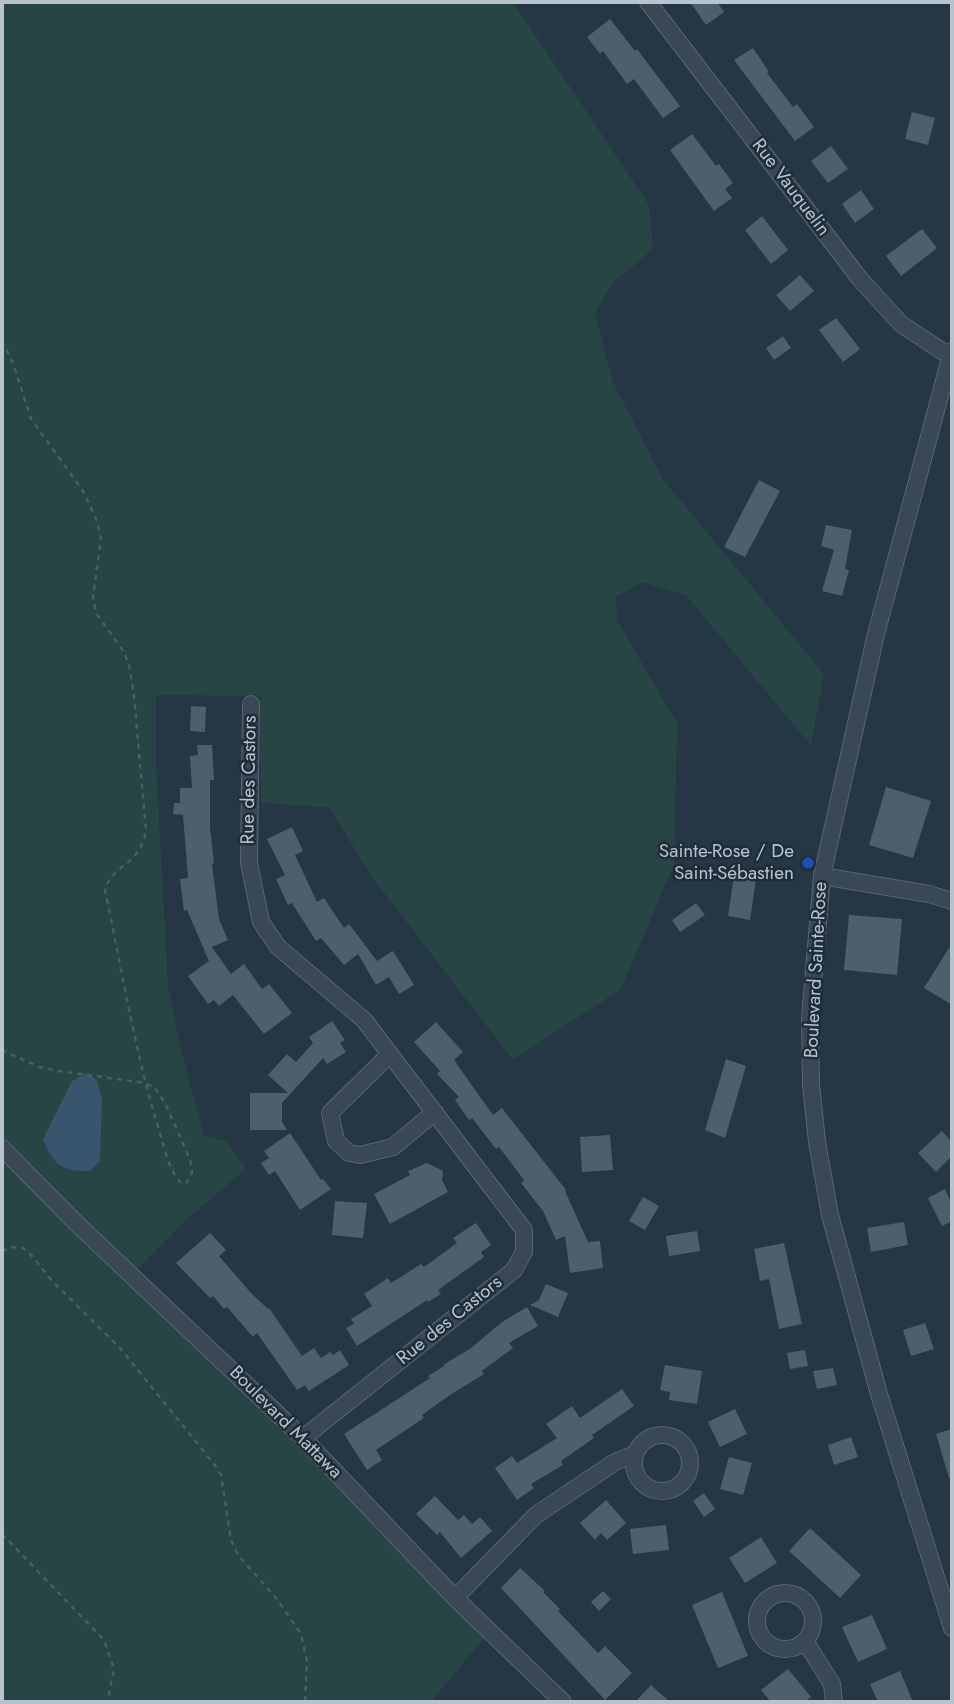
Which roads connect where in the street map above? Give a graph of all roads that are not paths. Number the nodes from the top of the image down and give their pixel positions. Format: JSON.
{"nodes":[{"id":1,"x":648,"y":2,"type":"edge"},
{"id":2,"x":951,"y":354,"type":"edge"},
{"id":3,"x":251,"y":704,"type":"dead end"},
{"id":4,"x":822,"y":876,"type":"junction"},
{"id":5,"x":952,"y":901,"type":"edge"},
{"id":6,"x":390,"y":1054,"type":"junction"},
{"id":7,"x":435,"y":1112,"type":"junction"},
{"id":8,"x":2,"y":1148,"type":"edge"},
{"id":9,"x":303,"y":1438,"type":"junction"},
{"id":10,"x":635,"y":1454,"type":"dead end"},
{"id":11,"x":455,"y":1598,"type":"junction"},
{"id":12,"x":952,"y":1628,"type":"edge"},
{"id":13,"x":805,"y":1641,"type":"dead end"},
{"id":14,"x":563,"y":1702,"type":"edge"},
{"id":15,"x":834,"y":1702,"type":"edge"}],
"edges":[{"from":1,"to":2,"type":"street","name":"Rue Vauquelin"},
{"from":2,"to":4,"type":"street","name":"Boulevard Sainte-Rose"},
{"from":3,"to":6,"type":"street","name":"Rue des Castors"},
{"from":4,"to":5,"type":"street"},
{"from":4,"to":12,"type":"street","name":"Boulevard Sainte-Rose"},
{"from":6,"to":7,"type":"street","name":"Rue des Castors"},
{"from":6,"to":7,"type":"street"},
{"from":7,"to":9,"type":"street","name":"Rue des Castors"},
{"from":8,"to":9,"type":"street","name":"Boulevard Mattawa"},
{"from":9,"to":11,"type":"street","name":"Boulevard Mattawa"},
{"from":10,"to":11,"type":"street"},
{"from":11,"to":14,"type":"street","name":"Boulevard Mattawa"},
{"from":13,"to":15,"type":"street"}]}
